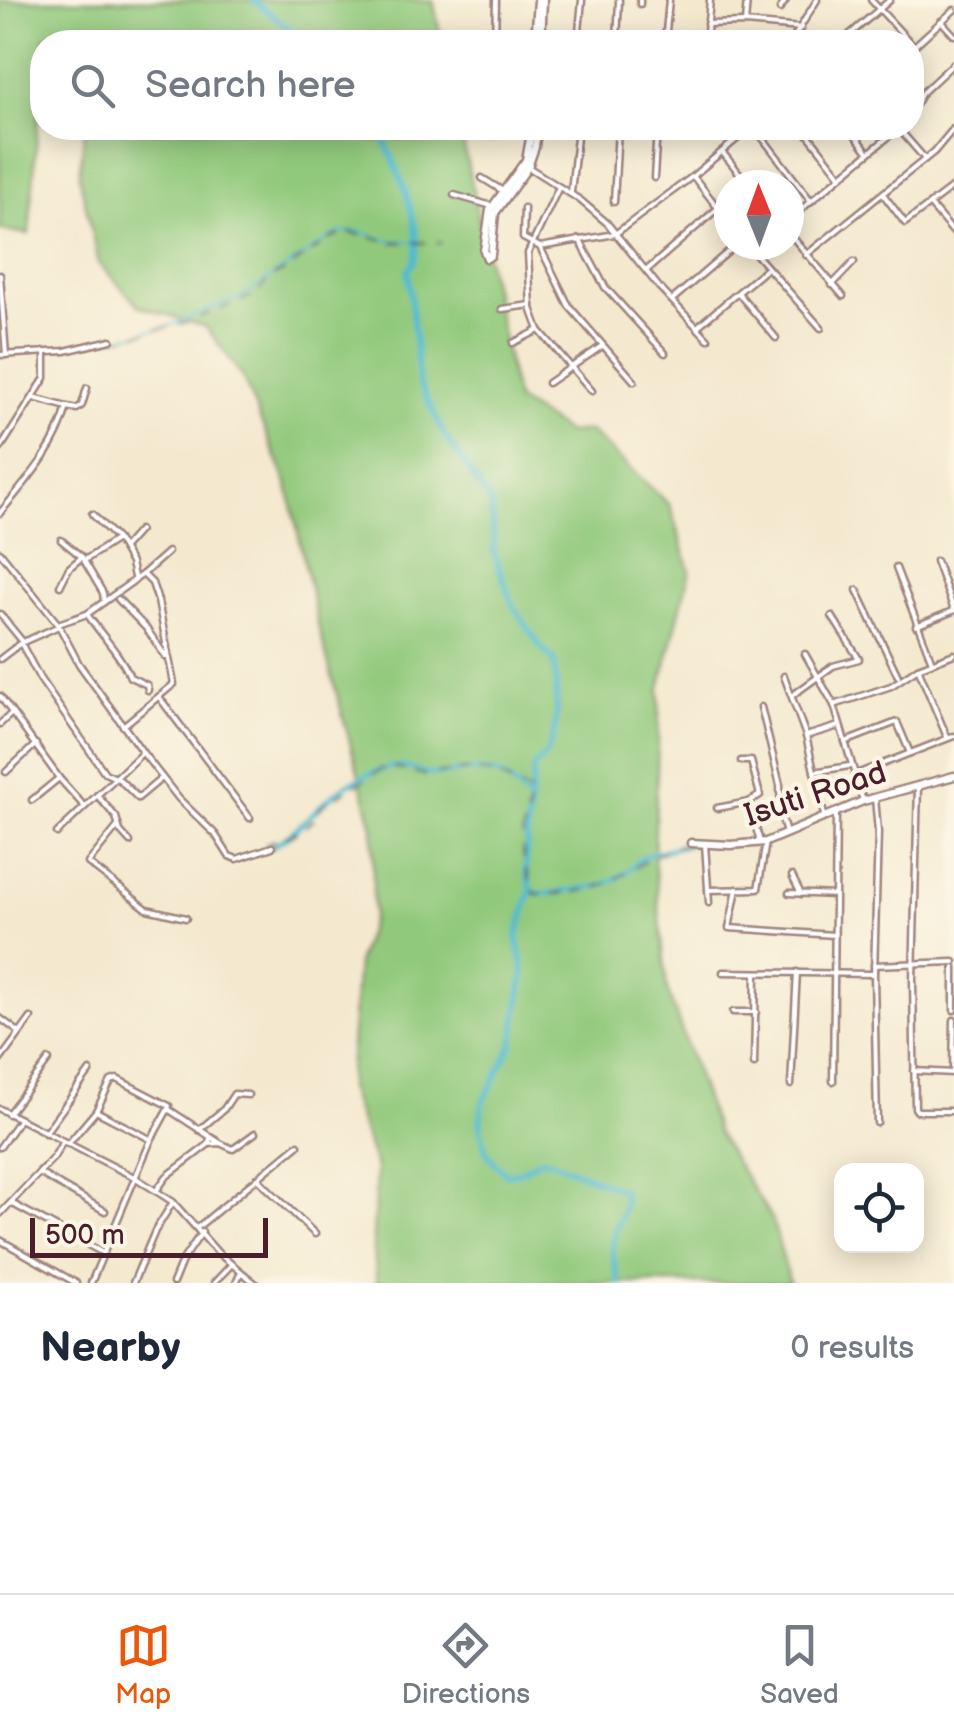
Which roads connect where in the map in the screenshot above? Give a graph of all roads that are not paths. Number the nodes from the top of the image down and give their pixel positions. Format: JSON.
{"nodes":[{"id":1,"x":496,"y":0,"type":"edge"},
{"id":2,"x":540,"y":0,"type":"edge"},
{"id":3,"x":582,"y":0,"type":"edge"},
{"id":4,"x":619,"y":0,"type":"edge"},
{"id":5,"x":669,"y":0,"type":"edge"},
{"id":6,"x":710,"y":0,"type":"edge"},
{"id":7,"x":746,"y":0,"type":"edge"},
{"id":8,"x":786,"y":0,"type":"edge"},
{"id":9,"x":817,"y":0,"type":"edge"},
{"id":10,"x":871,"y":0,"type":"edge"},
{"id":11,"x":890,"y":0,"type":"edge"},
{"id":12,"x":780,"y":9,"type":"dead end"},
{"id":13,"x":879,"y":10,"type":"junction"},
{"id":14,"x":954,"y":10,"type":"edge"},
{"id":15,"x":940,"y":21,"type":"junction"},
{"id":16,"x":745,"y":23,"type":"junction"},
{"id":17,"x":706,"y":24,"type":"junction"},
{"id":18,"x":801,"y":28,"type":"joint"},
{"id":19,"x":495,"y":30,"type":"edge"},
{"id":20,"x":539,"y":30,"type":"edge"},
{"id":21,"x":579,"y":30,"type":"edge"},
{"id":22,"x":617,"y":30,"type":"edge"},
{"id":23,"x":665,"y":30,"type":"edge"},
{"id":24,"x":706,"y":30,"type":"edge"},
{"id":25,"x":855,"y":30,"type":"edge"},
{"id":26,"x":898,"y":30,"type":"edge"},
{"id":27,"x":924,"y":35,"type":"edge"},
{"id":28,"x":954,"y":36,"type":"edge"},
{"id":29,"x":954,"y":62,"type":"edge"},
{"id":30,"x":924,"y":91,"type":"edge"},
{"id":31,"x":954,"y":128,"type":"edge"},
{"id":32,"x":531,"y":140,"type":"edge"},
{"id":33,"x":535,"y":140,"type":"edge"},
{"id":34,"x":577,"y":140,"type":"edge"},
{"id":35,"x":617,"y":140,"type":"edge"},
{"id":36,"x":656,"y":140,"type":"edge"},
{"id":37,"x":738,"y":140,"type":"edge"},
{"id":38,"x":762,"y":140,"type":"edge"},
{"id":39,"x":812,"y":140,"type":"edge"},
{"id":40,"x":859,"y":140,"type":"edge"},
{"id":41,"x":885,"y":140,"type":"edge"},
{"id":42,"x":909,"y":140,"type":"edge"},
{"id":43,"x":722,"y":153,"type":"junction"},
{"id":44,"x":869,"y":153,"type":"junction"},
{"id":45,"x":925,"y":160,"type":"junction"},
{"id":46,"x":528,"y":166,"type":"junction"},
{"id":47,"x":736,"y":170,"type":"edge"},
{"id":48,"x":694,"y":176,"type":"junction"},
{"id":49,"x":840,"y":176,"type":"junction"},
{"id":50,"x":482,"y":178,"type":"dead end"},
{"id":51,"x":654,"y":178,"type":"dead end"},
{"id":52,"x":954,"y":186,"type":"edge"},
{"id":53,"x":560,"y":187,"type":"junction"},
{"id":54,"x":504,"y":192,"type":"junction"},
{"id":55,"x":570,"y":194,"type":"junction"},
{"id":56,"x":883,"y":194,"type":"junction"},
{"id":57,"x":454,"y":195,"type":"dead end"},
{"id":58,"x":811,"y":201,"type":"junction"},
{"id":59,"x":614,"y":202,"type":"dead end"},
{"id":60,"x":714,"y":203,"type":"edge"},
{"id":61,"x":930,"y":205,"type":"junction"},
{"id":62,"x":492,"y":206,"type":"junction"},
{"id":63,"x":804,"y":207,"type":"edge"},
{"id":64,"x":524,"y":208,"type":"dead end"},
{"id":65,"x":714,"y":212,"type":"edge"},
{"id":66,"x":954,"y":233,"type":"edge"},
{"id":67,"x":615,"y":234,"type":"junction"},
{"id":68,"x":579,"y":239,"type":"junction"},
{"id":69,"x":533,"y":246,"type":"junction"},
{"id":70,"x":540,"y":247,"type":"junction"},
{"id":71,"x":804,"y":252,"type":"edge"},
{"id":72,"x":806,"y":255,"type":"junction"},
{"id":73,"x":719,"y":260,"type":"edge"},
{"id":74,"x":760,"y":260,"type":"edge"},
{"id":75,"x":854,"y":262,"type":"dead end"},
{"id":76,"x":766,"y":268,"type":"junction"},
{"id":77,"x":648,"y":270,"type":"junction"},
{"id":78,"x":0,"y":275,"type":"edge"},
{"id":79,"x":832,"y":284,"type":"junction"},
{"id":80,"x":1,"y":290,"type":"edge"},
{"id":81,"x":739,"y":294,"type":"junction"},
{"id":82,"x":843,"y":296,"type":"dead end"},
{"id":83,"x":672,"y":300,"type":"junction"},
{"id":84,"x":531,"y":305,"type":"junction"},
{"id":85,"x":502,"y":309,"type":"dead end"},
{"id":86,"x":697,"y":326,"type":"junction"},
{"id":87,"x":820,"y":328,"type":"dead end"},
{"id":88,"x":539,"y":330,"type":"junction"},
{"id":89,"x":776,"y":338,"type":"dead end"},
{"id":90,"x":708,"y":339,"type":"dead end"},
{"id":91,"x":110,"y":340,"type":"dead end"},
{"id":92,"x":513,"y":344,"type":"dead end"},
{"id":93,"x":602,"y":344,"type":"junction"},
{"id":94,"x":45,"y":352,"type":"junction"},
{"id":95,"x":665,"y":353,"type":"dead end"},
{"id":96,"x":3,"y":355,"type":"edge"},
{"id":97,"x":0,"y":364,"type":"edge"},
{"id":98,"x":570,"y":367,"type":"junction"},
{"id":99,"x":634,"y":381,"type":"dead end"},
{"id":100,"x":548,"y":383,"type":"dead end"},
{"id":101,"x":87,"y":388,"type":"dead end"},
{"id":102,"x":592,"y":391,"type":"dead end"},
{"id":103,"x":34,"y":398,"type":"junction"},
{"id":104,"x":67,"y":407,"type":"junction"},
{"id":105,"x":0,"y":450,"type":"edge"},
{"id":106,"x":0,"y":513,"type":"edge"},
{"id":107,"x":92,"y":514,"type":"dead end"},
{"id":108,"x":139,"y":530,"type":"dead end"},
{"id":109,"x":116,"y":538,"type":"junction"},
{"id":110,"x":61,"y":540,"type":"dead end"},
{"id":111,"x":123,"y":548,"type":"junction"},
{"id":112,"x":0,"y":552,"type":"edge"},
{"id":113,"x":168,"y":552,"type":"dead end"},
{"id":114,"x":84,"y":558,"type":"junction"},
{"id":115,"x":936,"y":561,"type":"dead end"},
{"id":116,"x":896,"y":568,"type":"dead end"},
{"id":117,"x":143,"y":574,"type":"junction"},
{"id":118,"x":134,"y":578,"type":"junction"},
{"id":119,"x":60,"y":586,"type":"dead end"},
{"id":120,"x":857,"y":590,"type":"dead end"},
{"id":121,"x":118,"y":599,"type":"dead end"},
{"id":122,"x":104,"y":602,"type":"junction"},
{"id":123,"x":954,"y":610,"type":"edge"},
{"id":124,"x":0,"y":614,"type":"edge"},
{"id":125,"x":87,"y":614,"type":"junction"},
{"id":126,"x":832,"y":616,"type":"dead end"},
{"id":127,"x":58,"y":625,"type":"junction"},
{"id":128,"x":916,"y":626,"type":"junction"},
{"id":129,"x":22,"y":642,"type":"junction"},
{"id":130,"x":805,"y":654,"type":"dead end"},
{"id":131,"x":954,"y":654,"type":"edge"},
{"id":132,"x":1,"y":658,"type":"edge"},
{"id":133,"x":166,"y":658,"type":"junction"},
{"id":134,"x":932,"y":662,"type":"junction"},
{"id":135,"x":918,"y":668,"type":"junction"},
{"id":136,"x":784,"y":676,"type":"dead end"},
{"id":137,"x":820,"y":678,"type":"junction"},
{"id":138,"x":899,"y":678,"type":"junction"},
{"id":139,"x":148,"y":690,"type":"dead end"},
{"id":140,"x":792,"y":695,"type":"junction"},
{"id":141,"x":0,"y":696,"type":"edge"},
{"id":142,"x":159,"y":697,"type":"junction"},
{"id":143,"x":834,"y":705,"type":"junction"},
{"id":144,"x":761,"y":707,"type":"dead end"},
{"id":145,"x":12,"y":713,"type":"junction"},
{"id":146,"x":0,"y":724,"type":"edge"},
{"id":147,"x":123,"y":726,"type":"junction"},
{"id":148,"x":840,"y":726,"type":"junction"},
{"id":149,"x":806,"y":736,"type":"junction"},
{"id":150,"x":951,"y":737,"type":"edge"},
{"id":151,"x":845,"y":742,"type":"junction"},
{"id":152,"x":36,"y":744,"type":"junction"},
{"id":153,"x":143,"y":753,"type":"junction"},
{"id":154,"x":911,"y":754,"type":"junction"},
{"id":155,"x":741,"y":761,"type":"dead end"},
{"id":156,"x":851,"y":766,"type":"junction"},
{"id":157,"x":6,"y":772,"type":"dead end"},
{"id":158,"x":814,"y":772,"type":"junction"},
{"id":159,"x":854,"y":776,"type":"junction"},
{"id":160,"x":954,"y":776,"type":"edge"},
{"id":161,"x":59,"y":778,"type":"junction"},
{"id":162,"x":116,"y":778,"type":"junction"},
{"id":163,"x":162,"y":778,"type":"junction"},
{"id":164,"x":918,"y":786,"type":"junction"},
{"id":165,"x":97,"y":795,"type":"junction"},
{"id":166,"x":875,"y":797,"type":"junction"},
{"id":167,"x":32,"y":800,"type":"dead end"},
{"id":168,"x":863,"y":801,"type":"junction"},
{"id":169,"x":749,"y":802,"type":"junction"},
{"id":170,"x":84,"y":806,"type":"junction"},
{"id":171,"x":718,"y":808,"type":"dead end"},
{"id":172,"x":836,"y":812,"type":"junction"},
{"id":173,"x":824,"y":817,"type":"junction"},
{"id":174,"x":250,"y":818,"type":"dead end"},
{"id":175,"x":118,"y":826,"type":"junction"},
{"id":176,"x":57,"y":833,"type":"dead end"},
{"id":177,"x":786,"y":834,"type":"junction"},
{"id":178,"x":130,"y":842,"type":"dead end"},
{"id":179,"x":763,"y":842,"type":"junction"},
{"id":180,"x":691,"y":843,"type":"dead end"},
{"id":181,"x":705,"y":844,"type":"junction"},
{"id":182,"x":272,"y":847,"type":"dead end"},
{"id":183,"x":792,"y":876,"type":"dead end"},
{"id":184,"x":737,"y":888,"type":"junction"},
{"id":185,"x":708,"y":890,"type":"junction"},
{"id":186,"x":790,"y":894,"type":"dead end"},
{"id":187,"x":801,"y":894,"type":"junction"},
{"id":188,"x":835,"y":895,"type":"junction"},
{"id":189,"x":709,"y":903,"type":"dead end"},
{"id":190,"x":186,"y":918,"type":"dead end"},
{"id":191,"x":834,"y":935,"type":"junction"},
{"id":192,"x":914,"y":964,"type":"junction"},
{"id":193,"x":874,"y":965,"type":"junction"},
{"id":194,"x":954,"y":965,"type":"edge"},
{"id":195,"x":723,"y":972,"type":"dead end"},
{"id":196,"x":756,"y":972,"type":"junction"},
{"id":197,"x":797,"y":972,"type":"junction"},
{"id":198,"x":834,"y":974,"type":"junction"},
{"id":199,"x":874,"y":974,"type":"junction"},
{"id":200,"x":954,"y":1010,"type":"edge"},
{"id":201,"x":733,"y":1012,"type":"dead end"},
{"id":202,"x":756,"y":1012,"type":"junction"},
{"id":203,"x":0,"y":1018,"type":"edge"},
{"id":204,"x":30,"y":1018,"type":"dead end"},
{"id":205,"x":954,"y":1020,"type":"edge"},
{"id":206,"x":20,"y":1033,"type":"junction"},
{"id":207,"x":0,"y":1060,"type":"edge"},
{"id":208,"x":49,"y":1060,"type":"dead end"},
{"id":209,"x":754,"y":1064,"type":"dead end"},
{"id":210,"x":90,"y":1071,"type":"dead end"},
{"id":211,"x":914,"y":1071,"type":"junction"},
{"id":212,"x":954,"y":1073,"type":"edge"},
{"id":213,"x":833,"y":1081,"type":"dead end"},
{"id":214,"x":791,"y":1085,"type":"dead end"},
{"id":215,"x":248,"y":1095,"type":"dead end"},
{"id":216,"x":0,"y":1109,"type":"edge"},
{"id":217,"x":168,"y":1110,"type":"junction"},
{"id":218,"x":96,"y":1111,"type":"junction"},
{"id":219,"x":954,"y":1111,"type":"edge"},
{"id":220,"x":8,"y":1114,"type":"junction"},
{"id":221,"x":19,"y":1120,"type":"junction"},
{"id":222,"x":876,"y":1123,"type":"dead end"},
{"id":223,"x":200,"y":1130,"type":"junction"},
{"id":224,"x":254,"y":1132,"type":"dead end"},
{"id":225,"x":45,"y":1133,"type":"junction"},
{"id":226,"x":210,"y":1137,"type":"junction"},
{"id":227,"x":151,"y":1140,"type":"junction"},
{"id":228,"x":66,"y":1142,"type":"junction"},
{"id":229,"x":220,"y":1142,"type":"junction"},
{"id":230,"x":209,"y":1144,"type":"junction"},
{"id":231,"x":298,"y":1146,"type":"dead end"},
{"id":232,"x":0,"y":1147,"type":"edge"},
{"id":233,"x":39,"y":1173,"type":"junction"},
{"id":234,"x":136,"y":1178,"type":"junction"},
{"id":235,"x":258,"y":1178,"type":"junction"},
{"id":236,"x":156,"y":1191,"type":"junction"},
{"id":237,"x":173,"y":1202,"type":"junction"},
{"id":238,"x":11,"y":1203,"type":"junction"},
{"id":239,"x":104,"y":1210,"type":"dead end"},
{"id":240,"x":0,"y":1214,"type":"edge"},
{"id":241,"x":200,"y":1230,"type":"junction"},
{"id":242,"x":315,"y":1234,"type":"dead end"},
{"id":243,"x":0,"y":1240,"type":"edge"},
{"id":244,"x":105,"y":1254,"type":"junction"},
{"id":245,"x":231,"y":1264,"type":"junction"},
{"id":246,"x":241,"y":1272,"type":"junction"},
{"id":247,"x":76,"y":1283,"type":"edge"},
{"id":248,"x":91,"y":1283,"type":"edge"},
{"id":249,"x":133,"y":1283,"type":"edge"},
{"id":250,"x":173,"y":1283,"type":"edge"},
{"id":251,"x":214,"y":1283,"type":"edge"},
{"id":252,"x":236,"y":1283,"type":"edge"},
{"id":253,"x":255,"y":1283,"type":"edge"}],
"edges":[{"from":1,"to":19,"type":"street"},
{"from":2,"to":20,"type":"street"},
{"from":3,"to":21,"type":"street"},
{"from":4,"to":22,"type":"street"},
{"from":5,"to":23,"type":"street"},
{"from":6,"to":17,"type":"street"},
{"from":7,"to":16,"type":"street"},
{"from":8,"to":12,"type":"street"},
{"from":9,"to":18,"type":"street"},
{"from":10,"to":13,"type":"street"},
{"from":11,"to":13,"type":"street"},
{"from":13,"to":25,"type":"street"},
{"from":13,"to":26,"type":"street"},
{"from":14,"to":15,"type":"street"},
{"from":15,"to":27,"type":"street"},
{"from":15,"to":28,"type":"street"},
{"from":16,"to":17,"type":"street"},
{"from":16,"to":18,"type":"street"},
{"from":17,"to":24,"type":"street"},
{"from":29,"to":30,"type":"street"},
{"from":31,"to":45,"type":"street"},
{"from":32,"to":54,"type":"street"},
{"from":33,"to":46,"type":"street"},
{"from":34,"to":55,"type":"street"},
{"from":35,"to":59,"type":"street"},
{"from":36,"to":51,"type":"street"},
{"from":37,"to":43,"type":"street"},
{"from":38,"to":58,"type":"street"},
{"from":39,"to":49,"type":"street"},
{"from":40,"to":44,"type":"street"},
{"from":41,"to":44,"type":"street"},
{"from":42,"to":45,"type":"street"},
{"from":43,"to":47,"type":"street"},
{"from":43,"to":48,"type":"street"},
{"from":44,"to":49,"type":"street"},
{"from":45,"to":56,"type":"street"},
{"from":46,"to":53,"type":"street"},
{"from":46,"to":62,"type":"street"},
{"from":48,"to":60,"type":"street"},
{"from":48,"to":67,"type":"street"},
{"from":49,"to":58,"type":"street"},
{"from":50,"to":54,"type":"street"},
{"from":52,"to":61,"type":"street"},
{"from":53,"to":55,"type":"street"},
{"from":53,"to":69,"type":"street"},
{"from":54,"to":62,"type":"street"},
{"from":55,"to":67,"type":"street"},
{"from":56,"to":61,"type":"street"},
{"from":56,"to":72,"type":"street"},
{"from":57,"to":62,"type":"street"},
{"from":58,"to":63,"type":"street"},
{"from":61,"to":66,"type":"street"},
{"from":64,"to":69,"type":"street"},
{"from":65,"to":77,"type":"street"},
{"from":67,"to":68,"type":"street"},
{"from":67,"to":77,"type":"street"},
{"from":68,"to":70,"type":"street"},
{"from":68,"to":95,"type":"street"},
{"from":69,"to":70,"type":"street"},
{"from":69,"to":84,"type":"street"},
{"from":70,"to":93,"type":"street"},
{"from":71,"to":72,"type":"street"},
{"from":72,"to":79,"type":"street"},
{"from":73,"to":83,"type":"street"},
{"from":74,"to":76,"type":"street"},
{"from":75,"to":79,"type":"street"},
{"from":76,"to":81,"type":"street"},
{"from":76,"to":87,"type":"street"},
{"from":77,"to":83,"type":"street"},
{"from":78,"to":80,"type":"street"},
{"from":79,"to":82,"type":"street"},
{"from":80,"to":96,"type":"street"},
{"from":81,"to":86,"type":"street"},
{"from":81,"to":89,"type":"street"},
{"from":83,"to":86,"type":"street"},
{"from":84,"to":85,"type":"street"},
{"from":84,"to":88,"type":"street"},
{"from":86,"to":90,"type":"street"},
{"from":88,"to":92,"type":"street"},
{"from":88,"to":98,"type":"street"},
{"from":91,"to":94,"type":"street"},
{"from":93,"to":98,"type":"street"},
{"from":93,"to":99,"type":"street"},
{"from":94,"to":96,"type":"street"},
{"from":94,"to":103,"type":"street"},
{"from":96,"to":97,"type":"street"},
{"from":98,"to":100,"type":"street"},
{"from":98,"to":102,"type":"street"},
{"from":101,"to":104,"type":"street"},
{"from":103,"to":104,"type":"street"},
{"from":103,"to":105,"type":"street"},
{"from":104,"to":106,"type":"street"},
{"from":107,"to":109,"type":"street"},
{"from":108,"to":111,"type":"street"},
{"from":109,"to":111,"type":"street"},
{"from":109,"to":114,"type":"street"},
{"from":110,"to":114,"type":"street"},
{"from":111,"to":118,"type":"street"},
{"from":112,"to":127,"type":"street"},
{"from":113,"to":117,"type":"street"},
{"from":114,"to":119,"type":"street"},
{"from":114,"to":122,"type":"street"},
{"from":115,"to":123,"type":"street"},
{"from":116,"to":128,"type":"street"},
{"from":117,"to":118,"type":"street"},
{"from":117,"to":133,"type":"street"},
{"from":118,"to":122,"type":"street"},
{"from":120,"to":138,"type":"street"},
{"from":121,"to":133,"type":"street"},
{"from":122,"to":125,"type":"street"},
{"from":123,"to":128,"type":"street"},
{"from":124,"to":129,"type":"street"},
{"from":125,"to":127,"type":"street"},
{"from":125,"to":139,"type":"street"},
{"from":126,"to":137,"type":"street"},
{"from":127,"to":129,"type":"street"},
{"from":127,"to":147,"type":"street"},
{"from":128,"to":134,"type":"street"},
{"from":129,"to":132,"type":"street"},
{"from":129,"to":162,"type":"street"},
{"from":130,"to":137,"type":"street"},
{"from":131,"to":134,"type":"street"},
{"from":133,"to":142,"type":"street"},
{"from":134,"to":135,"type":"street"},
{"from":135,"to":138,"type":"street"},
{"from":135,"to":150,"type":"street"},
{"from":136,"to":140,"type":"street"},
{"from":137,"to":140,"type":"street"},
{"from":137,"to":143,"type":"street"},
{"from":138,"to":143,"type":"street"},
{"from":140,"to":149,"type":"street"},
{"from":141,"to":145,"type":"street"},
{"from":142,"to":147,"type":"street"},
{"from":142,"to":174,"type":"street"},
{"from":143,"to":148,"type":"street"},
{"from":144,"to":177,"type":"street"},
{"from":145,"to":146,"type":"street"},
{"from":145,"to":152,"type":"street"},
{"from":147,"to":153,"type":"street"},
{"from":148,"to":149,"type":"street"},
{"from":148,"to":151,"type":"street"},
{"from":149,"to":158,"type":"street"},
{"from":150,"to":154,"type":"street"},
{"from":151,"to":154,"type":"street"},
{"from":151,"to":156,"type":"street"},
{"from":152,"to":157,"type":"street"},
{"from":152,"to":161,"type":"street"},
{"from":153,"to":162,"type":"street"},
{"from":153,"to":163,"type":"street"},
{"from":154,"to":159,"type":"street"},
{"from":155,"to":169,"type":"street"},
{"from":156,"to":158,"type":"street"},
{"from":156,"to":159,"type":"street"},
{"from":158,"to":173,"type":"street"},
{"from":159,"to":168,"type":"street"},
{"from":160,"to":164,"type":"street","name":"Isuti Road"},
{"from":161,"to":167,"type":"street"},
{"from":161,"to":170,"type":"street"},
{"from":162,"to":163,"type":"street"},
{"from":162,"to":165,"type":"street"},
{"from":163,"to":182,"type":"street"},
{"from":164,"to":166,"type":"street","name":"Isuti Road"},
{"from":164,"to":192,"type":"street"},
{"from":165,"to":170,"type":"street"},
{"from":165,"to":175,"type":"street"},
{"from":166,"to":168,"type":"street","name":"Isuti Road"},
{"from":166,"to":193,"type":"street"},
{"from":168,"to":172,"type":"street","name":"Isuti Road"},
{"from":169,"to":171,"type":"street"},
{"from":169,"to":179,"type":"street"},
{"from":170,"to":176,"type":"street"},
{"from":172,"to":173,"type":"street","name":"Isuti Road"},
{"from":172,"to":188,"type":"street"},
{"from":173,"to":177,"type":"street","name":"Isuti Road"},
{"from":175,"to":178,"type":"street"},
{"from":175,"to":190,"type":"street"},
{"from":177,"to":179,"type":"street","name":"Isuti Road"},
{"from":179,"to":181,"type":"street","name":"Isuti Road"},
{"from":179,"to":184,"type":"street"},
{"from":180,"to":181,"type":"street","name":"Isuti Road"},
{"from":181,"to":185,"type":"street"},
{"from":183,"to":187,"type":"street"},
{"from":184,"to":185,"type":"street"},
{"from":184,"to":191,"type":"street"},
{"from":185,"to":189,"type":"street"},
{"from":186,"to":187,"type":"street"},
{"from":187,"to":188,"type":"street"},
{"from":188,"to":191,"type":"street"},
{"from":191,"to":198,"type":"street"},
{"from":192,"to":193,"type":"street"},
{"from":192,"to":194,"type":"street"},
{"from":192,"to":211,"type":"street"},
{"from":193,"to":199,"type":"street"},
{"from":194,"to":200,"type":"street"},
{"from":195,"to":196,"type":"street"},
{"from":196,"to":197,"type":"street"},
{"from":196,"to":202,"type":"street"},
{"from":197,"to":198,"type":"street"},
{"from":197,"to":214,"type":"street"},
{"from":198,"to":199,"type":"street"},
{"from":198,"to":213,"type":"street"},
{"from":199,"to":222,"type":"street"},
{"from":201,"to":202,"type":"street"},
{"from":202,"to":209,"type":"street"},
{"from":203,"to":206,"type":"street"},
{"from":204,"to":206,"type":"street"},
{"from":205,"to":212,"type":"street"},
{"from":206,"to":207,"type":"street"},
{"from":208,"to":220,"type":"street"},
{"from":210,"to":225,"type":"street"},
{"from":211,"to":212,"type":"street"},
{"from":211,"to":219,"type":"street"},
{"from":215,"to":223,"type":"street"},
{"from":216,"to":220,"type":"street"},
{"from":217,"to":218,"type":"street"},
{"from":217,"to":223,"type":"street"},
{"from":217,"to":227,"type":"street"},
{"from":218,"to":227,"type":"street"},
{"from":218,"to":228,"type":"street"},
{"from":220,"to":221,"type":"street"},
{"from":221,"to":225,"type":"street"},
{"from":221,"to":232,"type":"street"},
{"from":223,"to":226,"type":"street"},
{"from":224,"to":229,"type":"street"},
{"from":225,"to":228,"type":"street"},
{"from":226,"to":229,"type":"street"},
{"from":226,"to":230,"type":"street"},
{"from":227,"to":234,"type":"street"},
{"from":228,"to":233,"type":"street"},
{"from":228,"to":234,"type":"street"},
{"from":229,"to":230,"type":"street"},
{"from":230,"to":236,"type":"street"},
{"from":231,"to":235,"type":"street"},
{"from":233,"to":238,"type":"street"},
{"from":233,"to":239,"type":"street"},
{"from":234,"to":236,"type":"street"},
{"from":234,"to":244,"type":"street"},
{"from":235,"to":241,"type":"street"},
{"from":235,"to":242,"type":"street"},
{"from":236,"to":237,"type":"street"},
{"from":237,"to":241,"type":"street"},
{"from":237,"to":249,"type":"street"},
{"from":238,"to":240,"type":"street"},
{"from":238,"to":244,"type":"street"},
{"from":241,"to":245,"type":"street"},
{"from":241,"to":250,"type":"street"},
{"from":243,"to":247,"type":"street"},
{"from":244,"to":248,"type":"street"},
{"from":245,"to":246,"type":"street"},
{"from":245,"to":251,"type":"street"},
{"from":246,"to":252,"type":"street"},
{"from":246,"to":253,"type":"street"}]}
